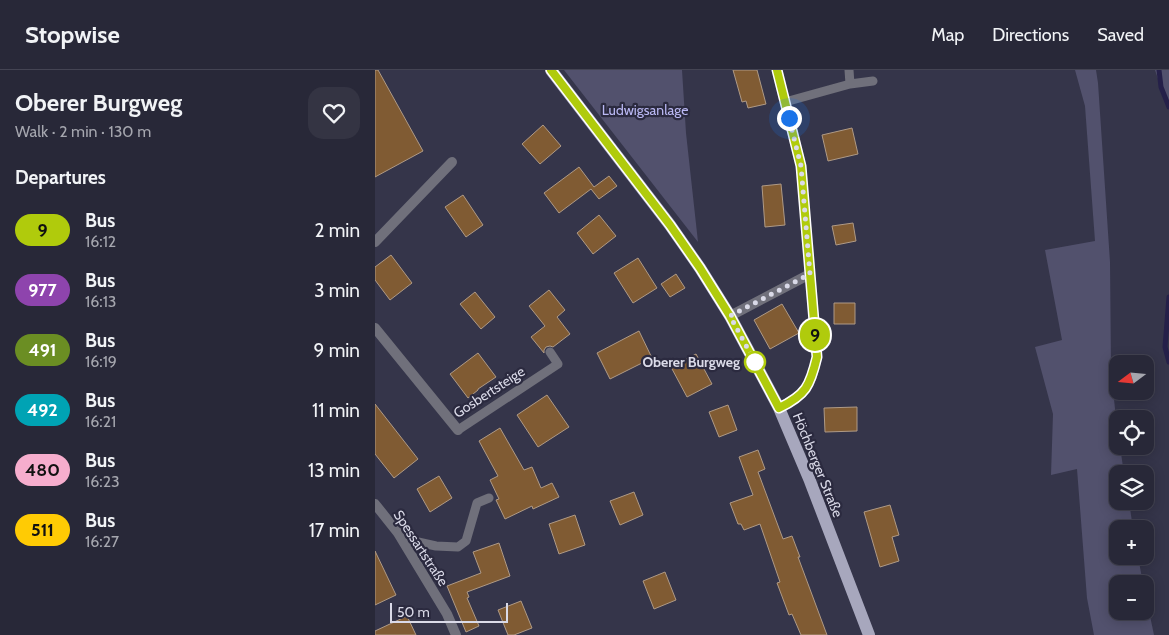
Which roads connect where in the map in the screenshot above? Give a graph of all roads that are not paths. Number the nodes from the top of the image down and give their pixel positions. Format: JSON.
{"nodes":[{"id":1,"x":551,"y":70,"type":"edge"},
{"id":2,"x":777,"y":70,"type":"edge"},
{"id":3,"x":849,"y":70,"type":"edge"},
{"id":4,"x":873,"y":81,"type":"dead end"},
{"id":5,"x":850,"y":84,"type":"junction"},
{"id":6,"x":785,"y":102,"type":"junction"},
{"id":7,"x":452,"y":162,"type":"dead end"},
{"id":8,"x":375,"y":242,"type":"edge"},
{"id":9,"x":810,"y":274,"type":"junction"},
{"id":10,"x":730,"y":316,"type":"junction"},
{"id":11,"x":375,"y":328,"type":"edge"},
{"id":12,"x":550,"y":352,"type":"dead end"},
{"id":13,"x":779,"y":408,"type":"junction"},
{"id":14,"x":459,"y":430,"type":"joint"},
{"id":15,"x":489,"y":498,"type":"dead end"},
{"id":16,"x":375,"y":504,"type":"edge"},
{"id":17,"x":407,"y":548,"type":"junction"},
{"id":18,"x":456,"y":635,"type":"edge"},
{"id":19,"x":869,"y":635,"type":"edge"}],
"edges":[{"from":1,"to":10,"type":"main road","name":"Höchberger Straße"},
{"from":2,"to":6,"type":"street"},
{"from":3,"to":5,"type":"lane"},
{"from":4,"to":5,"type":"lane"},
{"from":5,"to":6,"type":"lane"},
{"from":6,"to":9,"type":"street"},
{"from":7,"to":8,"type":"street"},
{"from":9,"to":10,"type":"street"},
{"from":9,"to":13,"type":"street"},
{"from":10,"to":13,"type":"main road","name":"Höchberger Straße"},
{"from":11,"to":14,"type":"street","name":"Gosbertsteige"},
{"from":12,"to":14,"type":"lane","name":"Gosbertsteige"},
{"from":13,"to":19,"type":"main road","name":"Höchberger Straße"},
{"from":15,"to":17,"type":"lane"},
{"from":16,"to":17,"type":"street","name":"Spessartstraße"},
{"from":17,"to":18,"type":"street","name":"Spessartstraße"}]}
